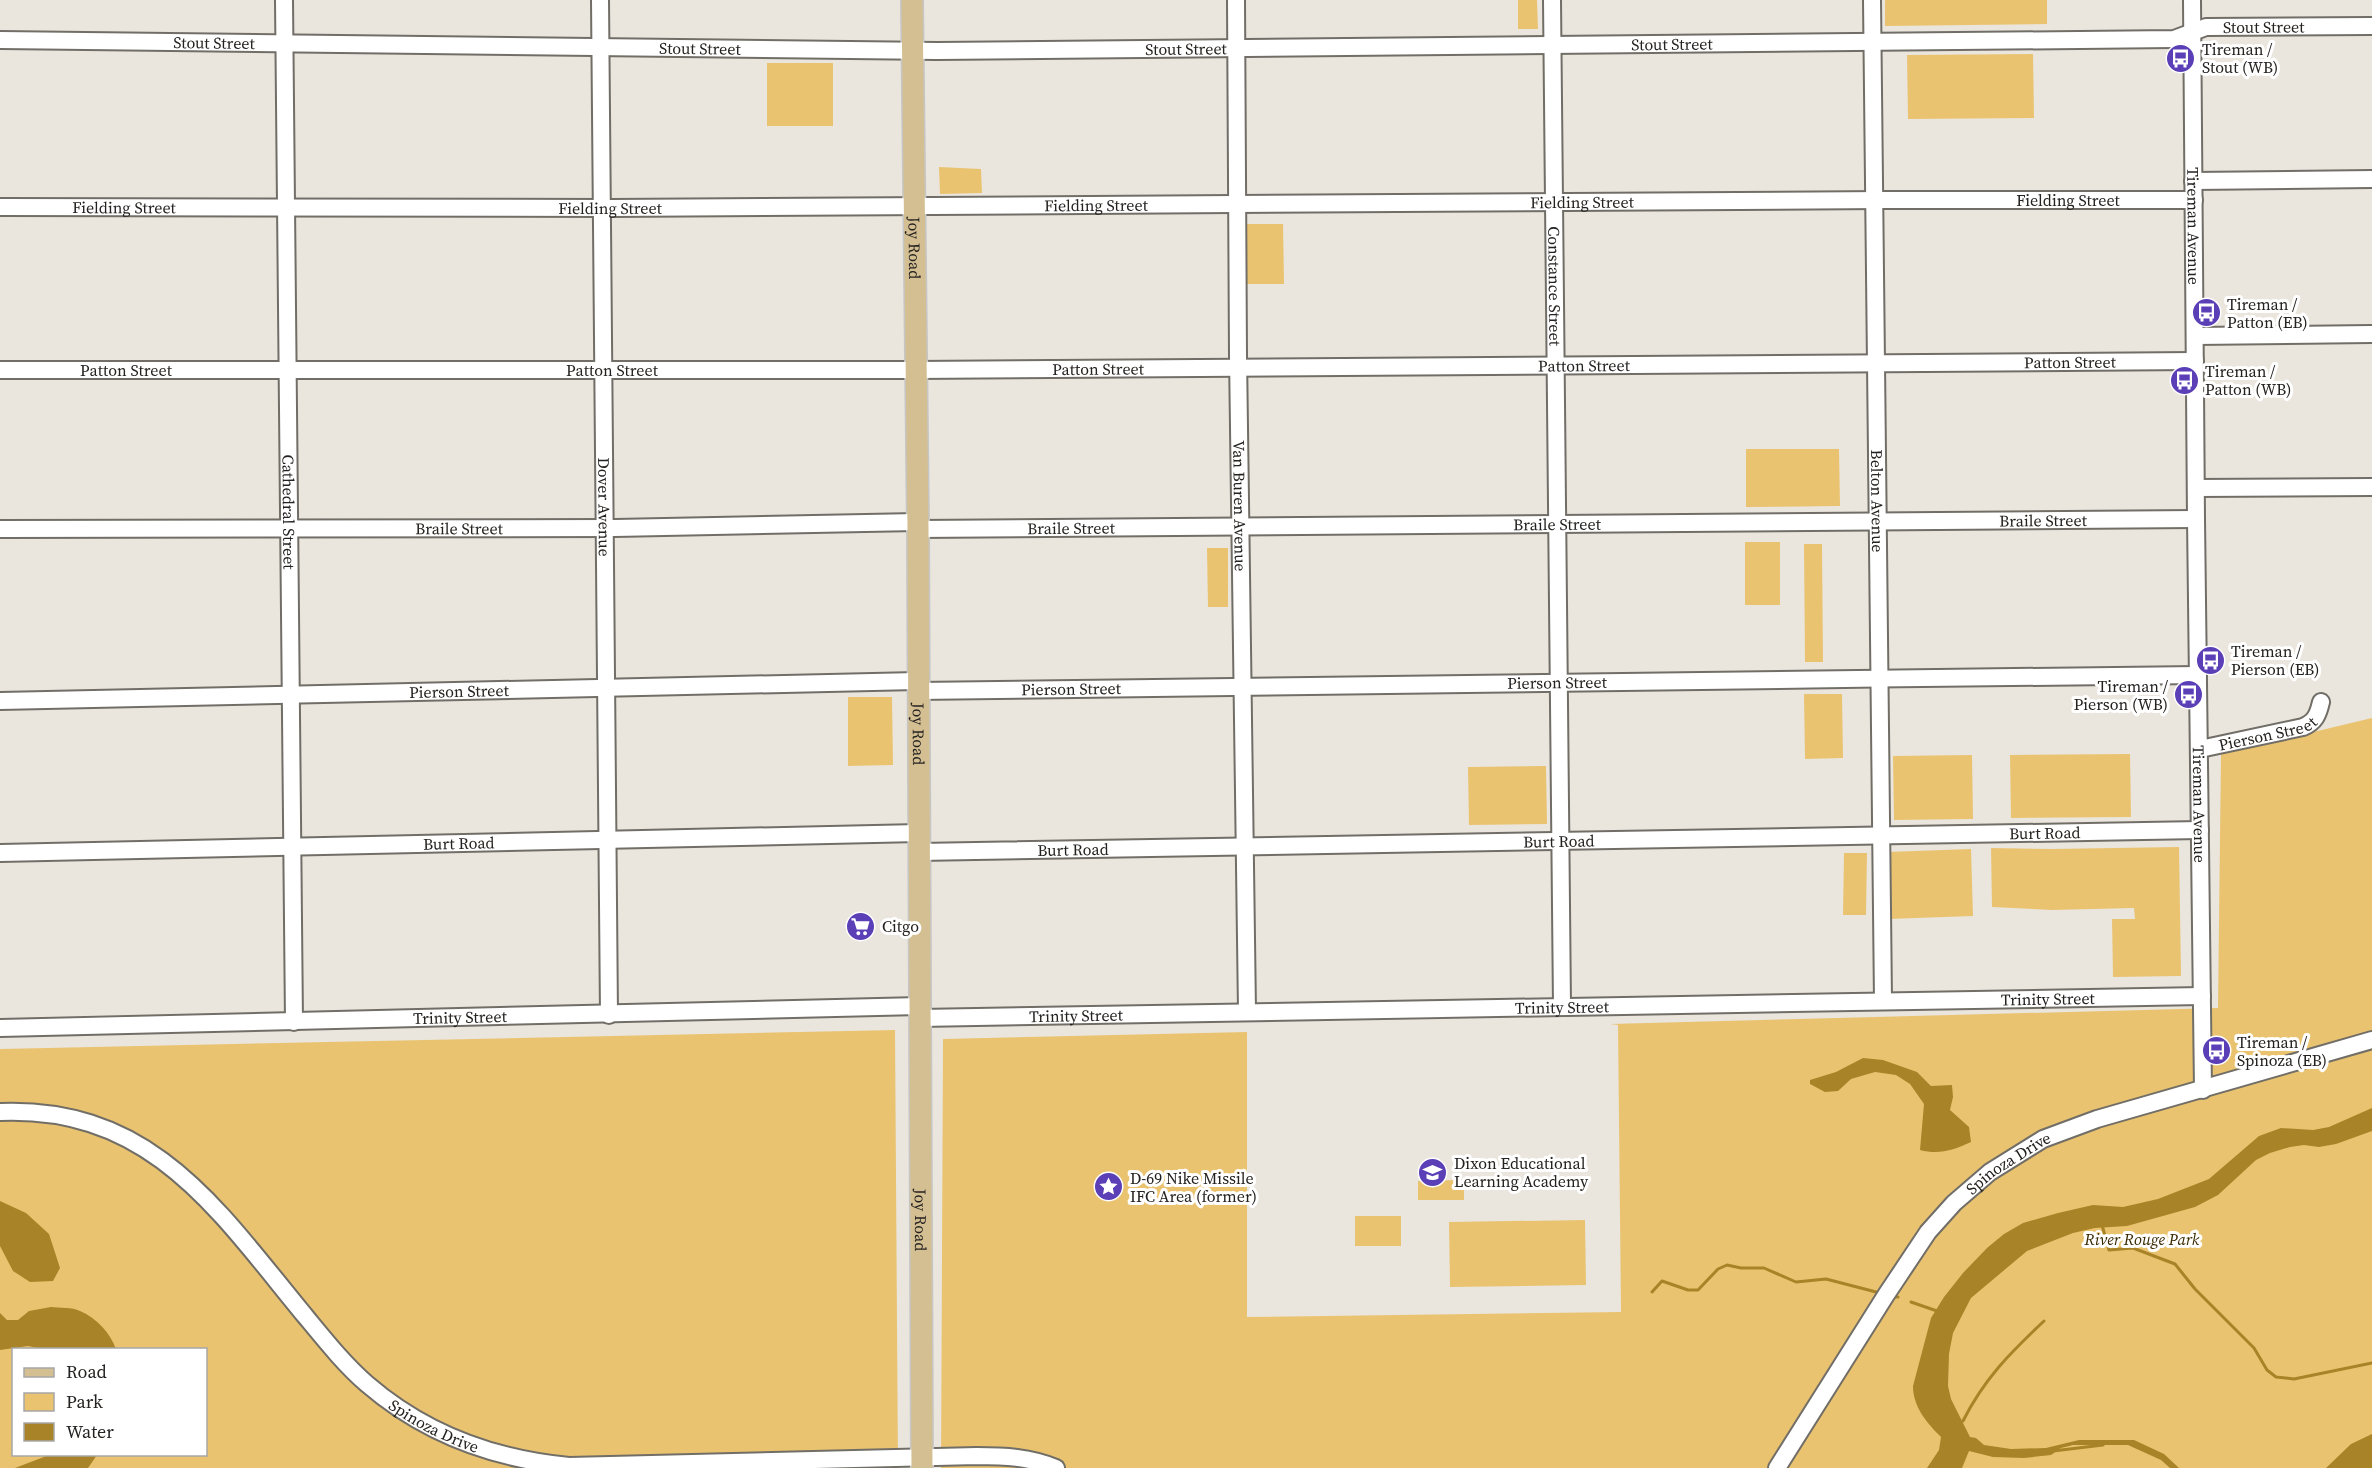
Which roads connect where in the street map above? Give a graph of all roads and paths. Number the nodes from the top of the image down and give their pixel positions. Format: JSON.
{"nodes":[{"id":1,"x":284,"y":0,"type":"edge"},
{"id":2,"x":600,"y":0,"type":"edge"},
{"id":3,"x":912,"y":0,"type":"edge"},
{"id":4,"x":1236,"y":0,"type":"edge"},
{"id":5,"x":1552,"y":0,"type":"edge"},
{"id":6,"x":1872,"y":0,"type":"edge"},
{"id":7,"x":2192,"y":0,"type":"edge"},
{"id":8,"x":2372,"y":26,"type":"edge"},
{"id":9,"x":2193,"y":32,"type":"junction"},
{"id":10,"x":0,"y":40,"type":"edge"},
{"id":11,"x":1872,"y":40,"type":"junction"},
{"id":12,"x":284,"y":45,"type":"junction"},
{"id":13,"x":1553,"y":45,"type":"junction"},
{"id":14,"x":600,"y":48,"type":"junction"},
{"id":15,"x":1236,"y":48,"type":"junction"},
{"id":16,"x":912,"y":51,"type":"junction"},
{"id":17,"x":2372,"y":180,"type":"edge"},
{"id":18,"x":2193,"y":181,"type":"junction"},
{"id":19,"x":1874,"y":200,"type":"junction"},
{"id":20,"x":2193,"y":200,"type":"junction"},
{"id":21,"x":1554,"y":202,"type":"junction"},
{"id":22,"x":1238,"y":205,"type":"junction"},
{"id":23,"x":0,"y":207,"type":"edge"},
{"id":24,"x":286,"y":207,"type":"junction"},
{"id":25,"x":914,"y":207,"type":"junction"},
{"id":26,"x":602,"y":208,"type":"junction"},
{"id":27,"x":2372,"y":334,"type":"edge"},
{"id":28,"x":2195,"y":336,"type":"junction"},
{"id":29,"x":2195,"y":360,"type":"junction"},
{"id":30,"x":1875,"y":363,"type":"junction"},
{"id":31,"x":1555,"y":365,"type":"junction"},
{"id":32,"x":1239,"y":367,"type":"junction"},
{"id":33,"x":0,"y":370,"type":"edge"},
{"id":34,"x":287,"y":370,"type":"junction"},
{"id":35,"x":603,"y":370,"type":"junction"},
{"id":36,"x":915,"y":370,"type":"junction"},
{"id":37,"x":2372,"y":487,"type":"edge"},
{"id":38,"x":2196,"y":488,"type":"junction"},
{"id":39,"x":2196,"y":519,"type":"junction"},
{"id":40,"x":1557,"y":522,"type":"junction"},
{"id":41,"x":1877,"y":522,"type":"junction"},
{"id":42,"x":918,"y":526,"type":"junction"},
{"id":43,"x":1240,"y":527,"type":"junction"},
{"id":44,"x":605,"y":528,"type":"junction"},
{"id":45,"x":0,"y":529,"type":"edge"},
{"id":46,"x":289,"y":529,"type":"junction"},
{"id":47,"x":2198,"y":675,"type":"junction"},
{"id":48,"x":1879,"y":679,"type":"junction"},
{"id":49,"x":1559,"y":681,"type":"junction"},
{"id":50,"x":917,"y":686,"type":"junction"},
{"id":51,"x":1242,"y":687,"type":"junction"},
{"id":52,"x":606,"y":688,"type":"junction"},
{"id":53,"x":291,"y":695,"type":"junction"},
{"id":54,"x":0,"y":701,"type":"edge"},
{"id":55,"x":2321,"y":702,"type":"dead end"},
{"id":56,"x":2200,"y":749,"type":"junction"},
{"id":57,"x":2199,"y":830,"type":"junction"},
{"id":58,"x":1881,"y":836,"type":"junction"},
{"id":59,"x":608,"y":840,"type":"junction"},
{"id":60,"x":919,"y":842,"type":"junction"},
{"id":61,"x":1560,"y":842,"type":"junction"},
{"id":62,"x":292,"y":846,"type":"junction"},
{"id":63,"x":1245,"y":847,"type":"junction"},
{"id":64,"x":0,"y":853,"type":"edge"},
{"id":65,"x":2202,"y":996,"type":"junction"},
{"id":66,"x":1883,"y":1000,"type":"junction"},
{"id":67,"x":1562,"y":1006,"type":"junction"},
{"id":68,"x":1246,"y":1011,"type":"junction"},
{"id":69,"x":920,"y":1012,"type":"junction"},
{"id":70,"x":609,"y":1015,"type":"junction"},
{"id":71,"x":294,"y":1022,"type":"junction"},
{"id":72,"x":0,"y":1028,"type":"edge"},
{"id":73,"x":2372,"y":1040,"type":"edge"},
{"id":74,"x":2203,"y":1090,"type":"junction"},
{"id":75,"x":0,"y":1112,"type":"edge"},
{"id":76,"x":922,"y":1463,"type":"edge"},
{"id":77,"x":1056,"y":1468,"type":"edge"},
{"id":78,"x":1777,"y":1468,"type":"edge"}],
"edges":[{"from":1,"to":12,"type":"street","name":"Cathedral Street"},
{"from":2,"to":14,"type":"street","name":"Dover Avenue"},
{"from":3,"to":16,"type":"main road","name":"Joy Road"},
{"from":4,"to":15,"type":"street","name":"Van Buren Avenue"},
{"from":5,"to":13,"type":"street","name":"Constance Street"},
{"from":6,"to":11,"type":"street","name":"Belton Avenue"},
{"from":7,"to":9,"type":"street","name":"Tireman Avenue"},
{"from":8,"to":9,"type":"street","name":"Stout Street"},
{"from":9,"to":11,"type":"street","name":"Stout Street"},
{"from":9,"to":18,"type":"street","name":"Tireman Avenue"},
{"from":10,"to":12,"type":"street","name":"Stout Street"},
{"from":11,"to":13,"type":"street","name":"Stout Street"},
{"from":11,"to":19,"type":"street","name":"Belton Avenue"},
{"from":12,"to":14,"type":"street","name":"Stout Street"},
{"from":12,"to":24,"type":"street","name":"Cathedral Street"},
{"from":13,"to":15,"type":"street","name":"Stout Street"},
{"from":13,"to":21,"type":"street","name":"Constance Street"},
{"from":14,"to":16,"type":"street","name":"Stout Street"},
{"from":14,"to":26,"type":"street","name":"Dover Avenue"},
{"from":15,"to":16,"type":"street","name":"Stout Street"},
{"from":15,"to":22,"type":"street","name":"Van Buren Avenue"},
{"from":16,"to":25,"type":"main road","name":"Joy Road"},
{"from":17,"to":18,"type":"street"},
{"from":18,"to":20,"type":"street","name":"Tireman Avenue"},
{"from":19,"to":20,"type":"street","name":"Fielding Street"},
{"from":19,"to":21,"type":"street","name":"Fielding Street"},
{"from":19,"to":30,"type":"street","name":"Belton Avenue"},
{"from":20,"to":28,"type":"street","name":"Tireman Avenue"},
{"from":21,"to":22,"type":"street","name":"Fielding Street"},
{"from":21,"to":31,"type":"street","name":"Constance Street"},
{"from":22,"to":25,"type":"street","name":"Fielding Street"},
{"from":22,"to":32,"type":"street","name":"Van Buren Avenue"},
{"from":23,"to":24,"type":"street","name":"Fielding Street"},
{"from":24,"to":26,"type":"street","name":"Fielding Street"},
{"from":24,"to":34,"type":"street","name":"Cathedral Street"},
{"from":25,"to":26,"type":"street","name":"Fielding Street"},
{"from":25,"to":36,"type":"main road","name":"Joy Road"},
{"from":26,"to":35,"type":"street","name":"Dover Avenue"},
{"from":27,"to":28,"type":"street"},
{"from":28,"to":29,"type":"street","name":"Tireman Avenue"},
{"from":29,"to":30,"type":"street","name":"Patton Street"},
{"from":29,"to":38,"type":"street","name":"Tireman Avenue"},
{"from":30,"to":31,"type":"street","name":"Patton Street"},
{"from":30,"to":41,"type":"street","name":"Belton Avenue"},
{"from":31,"to":32,"type":"street","name":"Patton Street"},
{"from":31,"to":40,"type":"street","name":"Constance Street"},
{"from":32,"to":36,"type":"street","name":"Patton Street"},
{"from":32,"to":43,"type":"street","name":"Van Buren Avenue"},
{"from":33,"to":34,"type":"street","name":"Patton Street"},
{"from":34,"to":35,"type":"street","name":"Patton Street"},
{"from":34,"to":46,"type":"street","name":"Cathedral Street"},
{"from":35,"to":36,"type":"street","name":"Patton Street"},
{"from":35,"to":44,"type":"street","name":"Dover Avenue"},
{"from":36,"to":42,"type":"main road","name":"Joy Road"},
{"from":37,"to":38,"type":"street"},
{"from":38,"to":39,"type":"street","name":"Tireman Avenue"},
{"from":39,"to":41,"type":"street","name":"Braile Street"},
{"from":39,"to":47,"type":"street","name":"Tireman Avenue"},
{"from":40,"to":41,"type":"street","name":"Braile Street"},
{"from":40,"to":43,"type":"street","name":"Braile Street"},
{"from":40,"to":49,"type":"street","name":"Constance Street"},
{"from":41,"to":48,"type":"street","name":"Belton Avenue"},
{"from":42,"to":43,"type":"street","name":"Braile Street"},
{"from":42,"to":44,"type":"street","name":"Braile Street"},
{"from":42,"to":50,"type":"main road","name":"Joy Road"},
{"from":43,"to":51,"type":"street","name":"Van Buren Avenue"},
{"from":44,"to":46,"type":"street","name":"Braile Street"},
{"from":44,"to":52,"type":"street","name":"Dover Avenue"},
{"from":45,"to":46,"type":"street","name":"Braile Street"},
{"from":46,"to":53,"type":"street","name":"Cathedral Street"},
{"from":47,"to":48,"type":"street","name":"Pierson Street"},
{"from":47,"to":56,"type":"street","name":"Tireman Avenue"},
{"from":48,"to":49,"type":"street","name":"Pierson Street"},
{"from":48,"to":58,"type":"street","name":"Belton Avenue"},
{"from":49,"to":51,"type":"street","name":"Pierson Street"},
{"from":49,"to":61,"type":"street","name":"Constance Street"},
{"from":50,"to":51,"type":"street","name":"Pierson Street"},
{"from":50,"to":52,"type":"street","name":"Pierson Street"},
{"from":50,"to":60,"type":"main road","name":"Joy Road"},
{"from":51,"to":63,"type":"street","name":"Van Buren Avenue"},
{"from":52,"to":53,"type":"street","name":"Pierson Street"},
{"from":52,"to":59,"type":"street","name":"Dover Avenue"},
{"from":53,"to":54,"type":"street","name":"Pierson Street"},
{"from":53,"to":62,"type":"street","name":"Cathedral Street"},
{"from":55,"to":56,"type":"street","name":"Pierson Street"},
{"from":56,"to":57,"type":"street","name":"Tireman Avenue"},
{"from":57,"to":58,"type":"street","name":"Burt Road"},
{"from":57,"to":65,"type":"street","name":"Tireman Avenue"},
{"from":58,"to":61,"type":"street","name":"Burt Road"},
{"from":58,"to":66,"type":"street","name":"Belton Avenue"},
{"from":59,"to":60,"type":"street","name":"Burt Road"},
{"from":59,"to":62,"type":"street","name":"Burt Road"},
{"from":59,"to":70,"type":"street","name":"Dover Avenue"},
{"from":60,"to":63,"type":"street","name":"Burt Road"},
{"from":60,"to":69,"type":"main road","name":"Joy Road"},
{"from":61,"to":63,"type":"street","name":"Burt Road"},
{"from":61,"to":67,"type":"street","name":"Constance Street"},
{"from":62,"to":64,"type":"street","name":"Burt Road"},
{"from":62,"to":71,"type":"street","name":"Cathedral Street"},
{"from":63,"to":68,"type":"street","name":"Van Buren Avenue"},
{"from":65,"to":66,"type":"street","name":"Trinity Street"},
{"from":65,"to":74,"type":"street","name":"Tireman Avenue"},
{"from":66,"to":67,"type":"street","name":"Trinity Street"},
{"from":67,"to":68,"type":"street","name":"Trinity Street"},
{"from":68,"to":69,"type":"street","name":"Trinity Street"},
{"from":69,"to":70,"type":"street","name":"Trinity Street"},
{"from":69,"to":76,"type":"main road","name":"Joy Road"},
{"from":70,"to":71,"type":"street","name":"Trinity Street"},
{"from":71,"to":72,"type":"street","name":"Trinity Street"},
{"from":73,"to":74,"type":"street","name":"Spinoza Drive"},
{"from":74,"to":78,"type":"street","name":"Spinoza Drive"},
{"from":75,"to":76,"type":"street","name":"Spinoza Drive"},
{"from":76,"to":77,"type":"street","name":"Spinoza Drive"}]}
